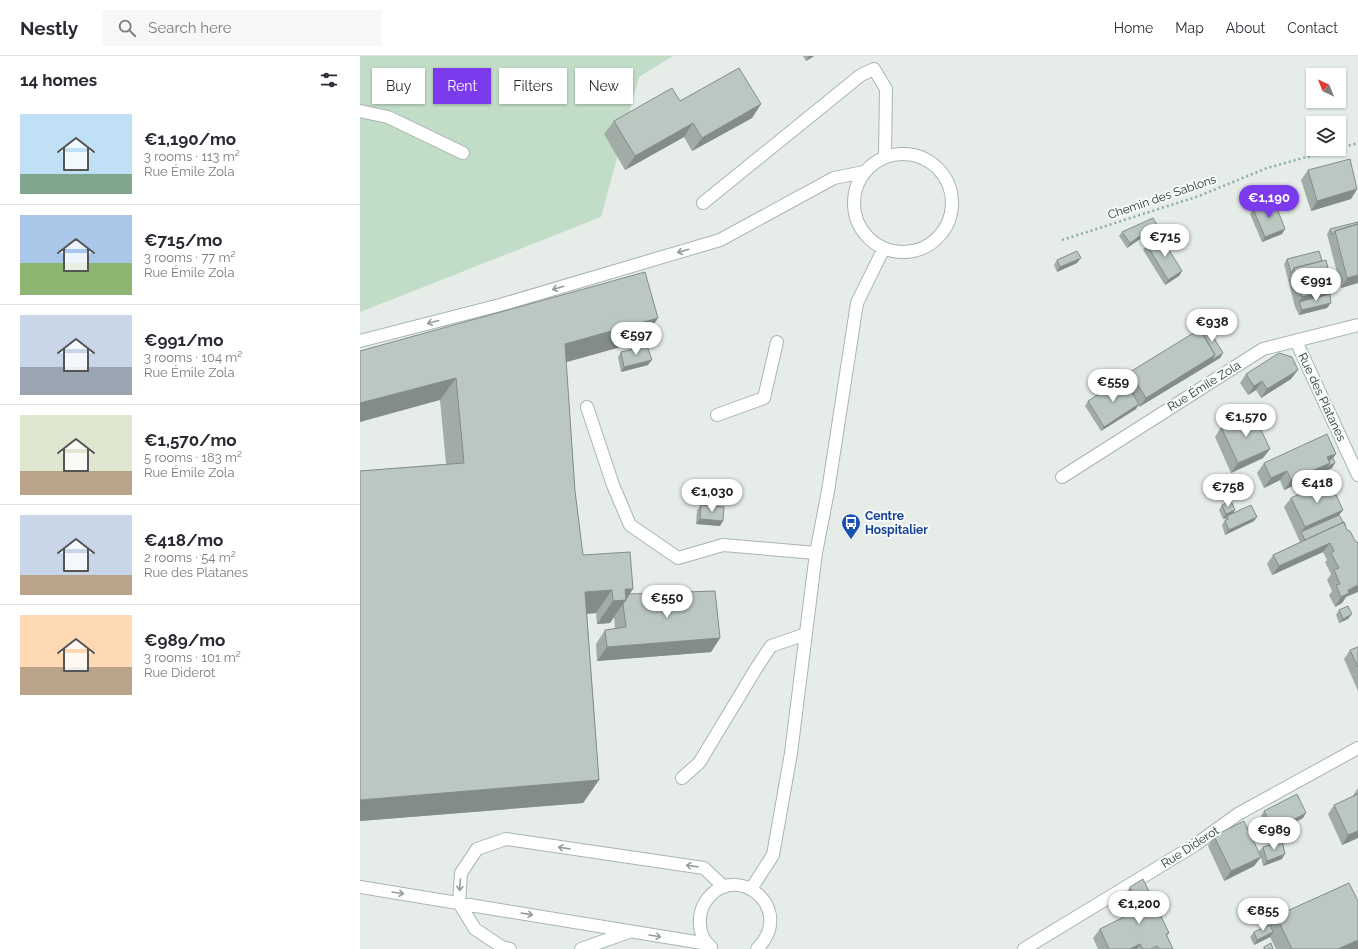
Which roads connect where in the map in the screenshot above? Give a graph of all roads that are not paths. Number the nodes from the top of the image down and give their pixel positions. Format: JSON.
{"nodes":[{"id":1,"x":360,"y":111,"type":"edge"},
{"id":2,"x":463,"y":153,"type":"dead end"},
{"id":3,"x":885,"y":157,"type":"junction"},
{"id":4,"x":864,"y":172,"type":"junction"},
{"id":5,"x":703,"y":203,"type":"dead end"},
{"id":6,"x":884,"y":248,"type":"junction"},
{"id":7,"x":1358,"y":325,"type":"edge"},
{"id":8,"x":360,"y":341,"type":"edge"},
{"id":9,"x":777,"y":342,"type":"dead end"},
{"id":10,"x":1296,"y":342,"type":"junction"},
{"id":11,"x":587,"y":407,"type":"dead end"},
{"id":12,"x":717,"y":415,"type":"dead end"},
{"id":13,"x":1358,"y":475,"type":"edge"},
{"id":14,"x":1062,"y":477,"type":"dead end"},
{"id":15,"x":816,"y":553,"type":"junction"},
{"id":16,"x":806,"y":634,"type":"junction"},
{"id":17,"x":1358,"y":748,"type":"edge"},
{"id":18,"x":682,"y":778,"type":"dead end"},
{"id":19,"x":360,"y":887,"type":"edge"},
{"id":20,"x":724,"y":887,"type":"junction"},
{"id":21,"x":751,"y":889,"type":"junction"},
{"id":22,"x":458,"y":903,"type":"junction"},
{"id":23,"x":630,"y":932,"type":"junction"},
{"id":24,"x":711,"y":947,"type":"edge"},
{"id":25,"x":510,"y":949,"type":"edge"},
{"id":26,"x":581,"y":949,"type":"edge"},
{"id":27,"x":757,"y":949,"type":"edge"},
{"id":28,"x":1024,"y":949,"type":"edge"}],
"edges":[{"from":1,"to":2,"type":"street"},
{"from":3,"to":4,"type":"street"},
{"from":3,"to":5,"type":"street"},
{"from":3,"to":6,"type":"street"},
{"from":4,"to":6,"type":"street"},
{"from":4,"to":8,"type":"street","one_way":true},
{"from":6,"to":15,"type":"street"},
{"from":7,"to":10,"type":"street","name":"Rue Émile Zola"},
{"from":9,"to":12,"type":"street"},
{"from":10,"to":13,"type":"street","name":"Rue des Platanes"},
{"from":10,"to":14,"type":"street","name":"Rue Émile Zola"},
{"from":11,"to":15,"type":"street"},
{"from":15,"to":16,"type":"street"},
{"from":16,"to":18,"type":"street"},
{"from":16,"to":21,"type":"street"},
{"from":17,"to":28,"type":"street","name":"Rue Diderot"},
{"from":19,"to":22,"type":"street","one_way":true},
{"from":20,"to":21,"type":"street"},
{"from":20,"to":22,"type":"street","one_way":true},
{"from":20,"to":24,"type":"street"},
{"from":21,"to":27,"type":"street"},
{"from":22,"to":23,"type":"street","one_way":true},
{"from":22,"to":25,"type":"street"},
{"from":23,"to":24,"type":"street","one_way":true},
{"from":23,"to":26,"type":"street"}]}
